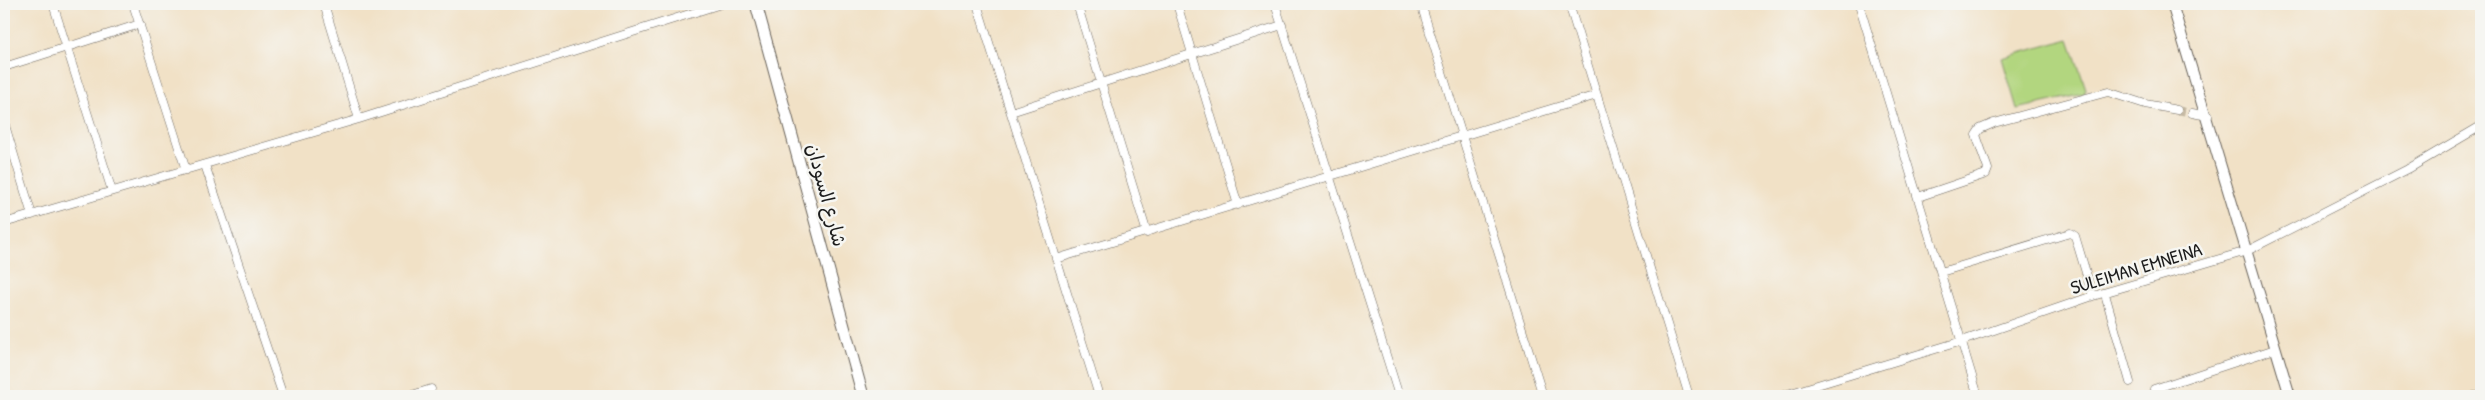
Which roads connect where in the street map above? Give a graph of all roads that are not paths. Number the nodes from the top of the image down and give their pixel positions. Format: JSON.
{"nodes":[{"id":1,"x":53,"y":4,"type":"edge"},
{"id":2,"x":133,"y":4,"type":"edge"},
{"id":3,"x":324,"y":4,"type":"edge"},
{"id":4,"x":721,"y":4,"type":"edge"},
{"id":5,"x":756,"y":4,"type":"edge"},
{"id":6,"x":977,"y":4,"type":"edge"},
{"id":7,"x":1077,"y":4,"type":"edge"},
{"id":8,"x":1177,"y":4,"type":"edge"},
{"id":9,"x":1275,"y":4,"type":"edge"},
{"id":10,"x":1421,"y":4,"type":"edge"},
{"id":11,"x":1570,"y":4,"type":"edge"},
{"id":12,"x":1859,"y":4,"type":"edge"},
{"id":13,"x":2172,"y":4,"type":"edge"},
{"id":14,"x":140,"y":24,"type":"junction"},
{"id":15,"x":1282,"y":25,"type":"junction"},
{"id":16,"x":66,"y":48,"type":"junction"},
{"id":17,"x":1194,"y":55,"type":"junction"},
{"id":18,"x":4,"y":67,"type":"edge"},
{"id":19,"x":1101,"y":84,"type":"junction"},
{"id":20,"x":1597,"y":96,"type":"junction"},
{"id":21,"x":2177,"y":110,"type":"tunnel mouth"},
{"id":22,"x":1011,"y":112,"type":"junction"},
{"id":23,"x":2192,"y":113,"type":"tunnel mouth"},
{"id":24,"x":2208,"y":116,"type":"junction"},
{"id":25,"x":359,"y":119,"type":"junction"},
{"id":26,"x":4,"y":122,"type":"edge"},
{"id":27,"x":2481,"y":126,"type":"edge"},
{"id":28,"x":1461,"y":138,"type":"junction"},
{"id":29,"x":205,"y":165,"type":"junction"},
{"id":30,"x":186,"y":170,"type":"junction"},
{"id":31,"x":1331,"y":178,"type":"junction"},
{"id":32,"x":112,"y":191,"type":"junction"},
{"id":33,"x":1918,"y":197,"type":"junction"},
{"id":34,"x":1238,"y":205,"type":"junction"},
{"id":35,"x":32,"y":214,"type":"junction"},
{"id":36,"x":4,"y":223,"type":"edge"},
{"id":37,"x":1146,"y":233,"type":"junction"},
{"id":38,"x":2246,"y":252,"type":"junction"},
{"id":39,"x":1056,"y":260,"type":"junction"},
{"id":40,"x":1941,"y":272,"type":"junction"},
{"id":41,"x":2105,"y":294,"type":"junction"},
{"id":42,"x":2093,"y":296,"type":"junction"},
{"id":43,"x":1962,"y":341,"type":"junction"},
{"id":44,"x":2275,"y":348,"type":"junction"},
{"id":45,"x":2130,"y":382,"type":"dead end"},
{"id":46,"x":431,"y":390,"type":"dead end"},
{"id":47,"x":2154,"y":390,"type":"dead end"},
{"id":48,"x":2481,"y":395,"type":"edge"},
{"id":49,"x":283,"y":396,"type":"edge"},
{"id":50,"x":409,"y":396,"type":"edge"},
{"id":51,"x":863,"y":396,"type":"edge"},
{"id":52,"x":1099,"y":396,"type":"edge"},
{"id":53,"x":1399,"y":396,"type":"edge"},
{"id":54,"x":1543,"y":396,"type":"edge"},
{"id":55,"x":1689,"y":396,"type":"edge"},
{"id":56,"x":1781,"y":396,"type":"edge"},
{"id":57,"x":1978,"y":396,"type":"edge"},
{"id":58,"x":2290,"y":396,"type":"edge"},
{"id":59,"x":2474,"y":396,"type":"edge"}],
"edges":[{"from":1,"to":16,"type":"street"},
{"from":2,"to":14,"type":"street"},
{"from":3,"to":25,"type":"street"},
{"from":4,"to":25,"type":"street"},
{"from":5,"to":51,"type":"main road","name":"شارع السودان"},
{"from":6,"to":22,"type":"street"},
{"from":7,"to":19,"type":"street"},
{"from":8,"to":17,"type":"street"},
{"from":9,"to":15,"type":"street"},
{"from":10,"to":28,"type":"street"},
{"from":11,"to":20,"type":"street"},
{"from":12,"to":33,"type":"street"},
{"from":13,"to":24,"type":"street"},
{"from":14,"to":16,"type":"street"},
{"from":14,"to":30,"type":"street"},
{"from":15,"to":17,"type":"street"},
{"from":15,"to":31,"type":"street"},
{"from":16,"to":18,"type":"street"},
{"from":16,"to":32,"type":"street"},
{"from":17,"to":19,"type":"street"},
{"from":17,"to":34,"type":"street"},
{"from":19,"to":22,"type":"street"},
{"from":19,"to":37,"type":"street"},
{"from":20,"to":28,"type":"street"},
{"from":20,"to":55,"type":"street"},
{"from":21,"to":33,"type":"street"},
{"from":22,"to":39,"type":"street"},
{"from":23,"to":24,"type":"street"},
{"from":24,"to":38,"type":"street"},
{"from":25,"to":29,"type":"street"},
{"from":26,"to":35,"type":"street"},
{"from":27,"to":38,"type":"street","name":"SULEIMAN EMNEINA"},
{"from":28,"to":31,"type":"street"},
{"from":28,"to":54,"type":"street"},
{"from":29,"to":30,"type":"street"},
{"from":29,"to":49,"type":"street"},
{"from":30,"to":32,"type":"street"},
{"from":31,"to":34,"type":"street"},
{"from":31,"to":53,"type":"street"},
{"from":32,"to":35,"type":"street"},
{"from":33,"to":40,"type":"street"},
{"from":34,"to":37,"type":"street"},
{"from":35,"to":36,"type":"street"},
{"from":37,"to":39,"type":"street"},
{"from":38,"to":41,"type":"street","name":"SULEIMAN EMNEINA"},
{"from":38,"to":44,"type":"street"},
{"from":39,"to":52,"type":"street"},
{"from":40,"to":42,"type":"street"},
{"from":40,"to":43,"type":"street"},
{"from":41,"to":42,"type":"street","name":"SULEIMAN EMNEINA"},
{"from":41,"to":45,"type":"street"},
{"from":42,"to":43,"type":"street","name":"SULEIMAN EMNEINA"},
{"from":43,"to":56,"type":"street","name":"SULEIMAN EMNEINA"},
{"from":43,"to":57,"type":"street"},
{"from":44,"to":47,"type":"street"},
{"from":44,"to":58,"type":"street"},
{"from":46,"to":50,"type":"street"},
{"from":48,"to":59,"type":"street"}]}
